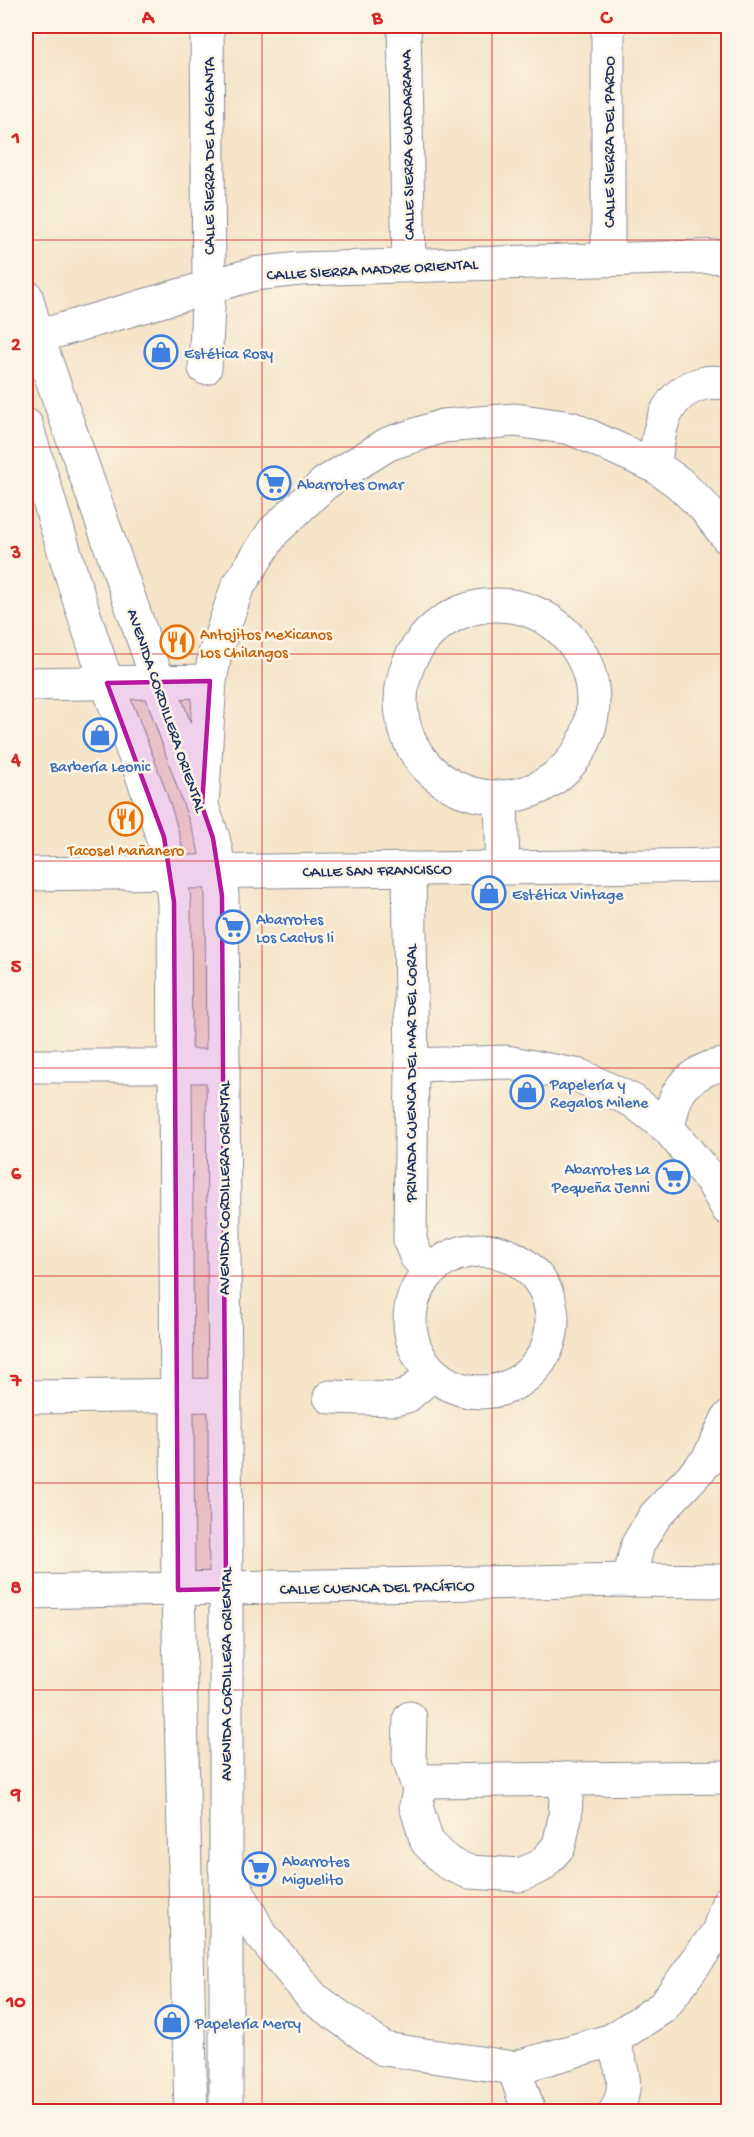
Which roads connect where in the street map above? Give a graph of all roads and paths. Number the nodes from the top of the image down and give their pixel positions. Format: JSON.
{"nodes":[{"id":1,"x":207,"y":26,"type":"edge"},
{"id":2,"x":404,"y":26,"type":"edge"},
{"id":3,"x":608,"y":26,"type":"edge"},
{"id":4,"x":729,"y":256,"type":"edge"},
{"id":5,"x":608,"y":258,"type":"junction"},
{"id":6,"x":409,"y":265,"type":"junction"},
{"id":7,"x":208,"y":286,"type":"junction"},
{"id":8,"x":26,"y":297,"type":"edge"},
{"id":9,"x":31,"y":338,"type":"edge"},
{"id":10,"x":206,"y":368,"type":"dead end"},
{"id":11,"x":729,"y":383,"type":"edge"},
{"id":12,"x":26,"y":425,"type":"edge"},
{"id":13,"x":655,"y":466,"type":"junction"},
{"id":14,"x":716,"y":504,"type":"edge"},
{"id":15,"x":729,"y":538,"type":"edge"},
{"id":16,"x":210,"y":681,"type":"junction"},
{"id":17,"x":158,"y":682,"type":"junction"},
{"id":18,"x":107,"y":683,"type":"junction"},
{"id":19,"x":26,"y":684,"type":"edge"},
{"id":20,"x":501,"y":798,"type":"junction"},
{"id":21,"x":202,"y":806,"type":"junction"},
{"id":22,"x":729,"y":865,"type":"edge"},
{"id":23,"x":503,"y":868,"type":"junction"},
{"id":24,"x":409,"y":869,"type":"junction"},
{"id":25,"x":220,"y":871,"type":"junction"},
{"id":26,"x":172,"y":872,"type":"junction"},
{"id":27,"x":26,"y":874,"type":"edge"},
{"id":28,"x":412,"y":1065,"type":"junction"},
{"id":29,"x":729,"y":1065,"type":"edge"},
{"id":30,"x":26,"y":1066,"type":"edge"},
{"id":31,"x":176,"y":1066,"type":"junction"},
{"id":32,"x":223,"y":1066,"type":"junction"},
{"id":33,"x":668,"y":1128,"type":"junction"},
{"id":34,"x":720,"y":1181,"type":"edge"},
{"id":35,"x":729,"y":1209,"type":"edge"},
{"id":36,"x":429,"y":1272,"type":"junction"},
{"id":37,"x":433,"y":1374,"type":"junction"},
{"id":38,"x":177,"y":1395,"type":"junction"},
{"id":39,"x":224,"y":1395,"type":"junction"},
{"id":40,"x":26,"y":1397,"type":"edge"},
{"id":41,"x":330,"y":1397,"type":"dead end"},
{"id":42,"x":729,"y":1418,"type":"edge"},
{"id":43,"x":629,"y":1580,"type":"junction"},
{"id":44,"x":729,"y":1581,"type":"edge"},
{"id":45,"x":226,"y":1589,"type":"junction"},
{"id":46,"x":178,"y":1590,"type":"junction"},
{"id":47,"x":26,"y":1592,"type":"edge"},
{"id":48,"x":410,"y":1718,"type":"dead end"},
{"id":49,"x":729,"y":1778,"type":"edge"},
{"id":50,"x":567,"y":1779,"type":"junction"},
{"id":51,"x":419,"y":1790,"type":"junction"},
{"id":52,"x":225,"y":1867,"type":"junction"},
{"id":53,"x":729,"y":1902,"type":"edge"},
{"id":54,"x":612,"y":2040,"type":"junction"},
{"id":55,"x":514,"y":2068,"type":"junction"},
{"id":56,"x":191,"y":2112,"type":"edge"},
{"id":57,"x":225,"y":2112,"type":"edge"},
{"id":58,"x":529,"y":2112,"type":"edge"},
{"id":59,"x":615,"y":2112,"type":"edge"}],
"edges":[{"from":1,"to":7,"type":"street","name":"CALLE SIERRA DE LA GIGANTA"},
{"from":2,"to":6,"type":"street","name":"CALLE SIERRA GUADARRAMA"},
{"from":3,"to":5,"type":"street","name":"CALLE SIERRA DEL PARDO"},
{"from":4,"to":5,"type":"street","name":"CALLE SIERRA MADRE ORIENTAL"},
{"from":5,"to":6,"type":"street","name":"CALLE SIERRA MADRE ORIENTAL"},
{"from":6,"to":7,"type":"street","name":"CALLE SIERRA MADRE ORIENTAL"},
{"from":7,"to":9,"type":"street","name":"CALLE SIERRA MADRE ORIENTAL"},
{"from":7,"to":10,"type":"street","name":"CALLE SIERRA DE LA GIGANTA"},
{"from":8,"to":9,"type":"street","name":"AVENIDA CORDILLERA ORIENTAL"},
{"from":9,"to":17,"type":"street","name":"AVENIDA CORDILLERA ORIENTAL"},
{"from":11,"to":13,"type":"street"},
{"from":12,"to":18,"type":"street"},
{"from":13,"to":14,"type":"street"},
{"from":13,"to":16,"type":"street"},
{"from":14,"to":15,"type":"street"},
{"from":16,"to":17,"type":"street"},
{"from":16,"to":21,"type":"street"},
{"from":17,"to":18,"type":"street"},
{"from":17,"to":21,"type":"street","name":"AVENIDA CORDILLERA ORIENTAL"},
{"from":18,"to":19,"type":"street"},
{"from":18,"to":26,"type":"street"},
{"from":20,"to":20,"type":"street"},
{"from":20,"to":23,"type":"street"},
{"from":21,"to":25,"type":"street","name":"AVENIDA CORDILLERA ORIENTAL"},
{"from":22,"to":23,"type":"street","name":"CALLE SAN FRANCISCO"},
{"from":23,"to":24,"type":"street","name":"CALLE SAN FRANCISCO"},
{"from":24,"to":25,"type":"street","name":"CALLE SAN FRANCISCO"},
{"from":24,"to":28,"type":"street","name":"PRIVADA CUENCA DEL MAR DEL CORAL"},
{"from":25,"to":26,"type":"street","name":"CALLE SAN FRANCISCO"},
{"from":25,"to":32,"type":"street","name":"AVENIDA CORDILLERA ORIENTAL"},
{"from":26,"to":27,"type":"street","name":"CALLE SAN FRANCISCO"},
{"from":26,"to":31,"type":"street"},
{"from":28,"to":33,"type":"street"},
{"from":28,"to":36,"type":"street","name":"PRIVADA CUENCA DEL MAR DEL CORAL"},
{"from":29,"to":33,"type":"street"},
{"from":30,"to":31,"type":"street"},
{"from":31,"to":32,"type":"street"},
{"from":31,"to":38,"type":"street"},
{"from":32,"to":39,"type":"street","name":"AVENIDA CORDILLERA ORIENTAL"},
{"from":33,"to":34,"type":"street"},
{"from":34,"to":35,"type":"street"},
{"from":36,"to":37,"type":"street"},
{"from":36,"to":37,"type":"street"},
{"from":37,"to":41,"type":"street"},
{"from":38,"to":39,"type":"street"},
{"from":38,"to":40,"type":"street"},
{"from":38,"to":46,"type":"street"},
{"from":39,"to":45,"type":"street","name":"AVENIDA CORDILLERA ORIENTAL"},
{"from":42,"to":43,"type":"street"},
{"from":43,"to":44,"type":"street","name":"CALLE CUENCA DEL PACÍFICO"},
{"from":43,"to":45,"type":"street","name":"CALLE CUENCA DEL PACÍFICO"},
{"from":45,"to":46,"type":"street","name":"CALLE CUENCA DEL PACÍFICO"},
{"from":45,"to":52,"type":"street","name":"AVENIDA CORDILLERA ORIENTAL"},
{"from":46,"to":47,"type":"street","name":"CALLE CUENCA DEL PACÍFICO"},
{"from":46,"to":56,"type":"street"},
{"from":48,"to":51,"type":"street"},
{"from":49,"to":50,"type":"street"},
{"from":50,"to":51,"type":"street"},
{"from":50,"to":51,"type":"street"},
{"from":52,"to":55,"type":"street"},
{"from":52,"to":57,"type":"street","name":"AVENIDA CORDILLERA ORIENTAL"},
{"from":53,"to":54,"type":"street"},
{"from":54,"to":55,"type":"street"},
{"from":54,"to":59,"type":"street"},
{"from":55,"to":58,"type":"street"}]}
